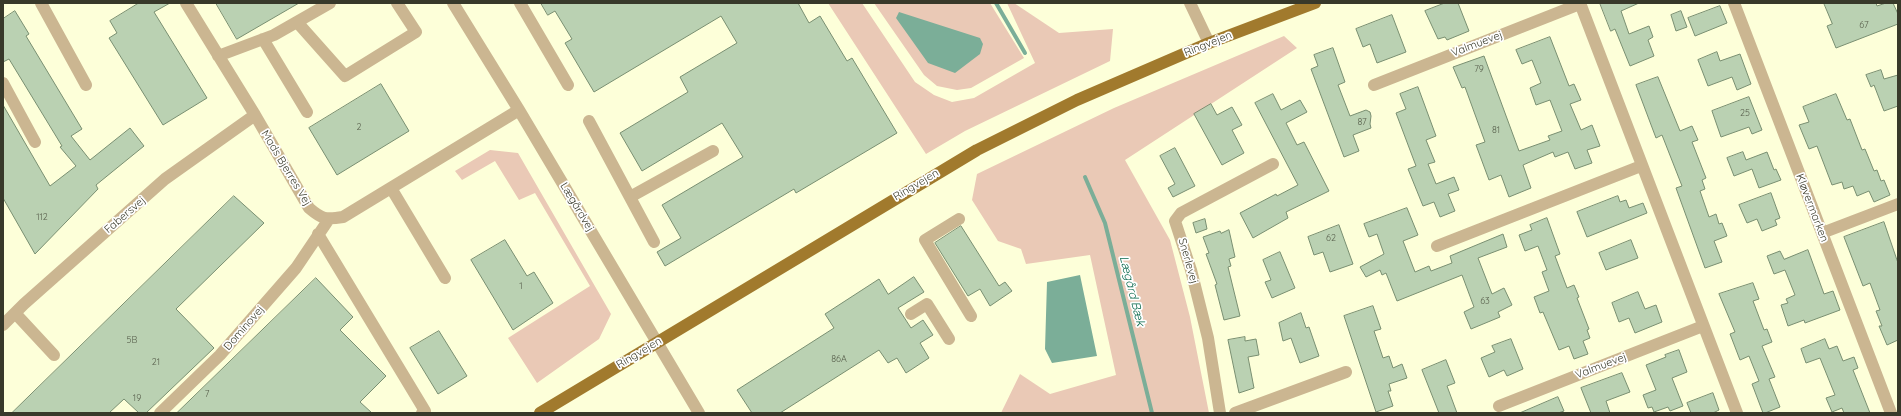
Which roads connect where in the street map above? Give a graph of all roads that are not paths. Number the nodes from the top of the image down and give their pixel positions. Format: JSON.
{"nodes":[{"id":1,"x":41,"y":3,"type":"edge"},
{"id":2,"x":186,"y":3,"type":"edge"},
{"id":3,"x":397,"y":3,"type":"edge"},
{"id":4,"x":453,"y":3,"type":"edge"},
{"id":5,"x":520,"y":3,"type":"edge"},
{"id":6,"x":1190,"y":3,"type":"edge"},
{"id":7,"x":1316,"y":3,"type":"edge"},
{"id":8,"x":1734,"y":3,"type":"edge"},
{"id":9,"x":325,"y":4,"type":"edge"},
{"id":10,"x":1580,"y":4,"type":"edge"},
{"id":11,"x":298,"y":22,"type":"junction"},
{"id":12,"x":263,"y":40,"type":"junction"},
{"id":13,"x":1209,"y":43,"type":"junction"},
{"id":14,"x":218,"y":56,"type":"junction"},
{"id":15,"x":3,"y":83,"type":"edge"},
{"id":16,"x":86,"y":85,"type":"dead end"},
{"id":17,"x":568,"y":85,"type":"dead end"},
{"id":18,"x":1374,"y":85,"type":"dead end"},
{"id":19,"x":519,"y":110,"type":"junction"},
{"id":20,"x":307,"y":112,"type":"dead end"},
{"id":21,"x":255,"y":115,"type":"junction"},
{"id":22,"x":589,"y":121,"type":"dead end"},
{"id":23,"x":35,"y":142,"type":"dead end"},
{"id":24,"x":713,"y":151,"type":"dead end"},
{"id":25,"x":1273,"y":164,"type":"dead end"},
{"id":26,"x":1641,"y":166,"type":"junction"},
{"id":27,"x":391,"y":188,"type":"junction"},
{"id":28,"x":630,"y":197,"type":"junction"},
{"id":29,"x":1898,"y":204,"type":"edge"},
{"id":30,"x":329,"y":219,"type":"junction"},
{"id":31,"x":959,"y":219,"type":"dead end"},
{"id":32,"x":1822,"y":233,"type":"junction"},
{"id":33,"x":318,"y":234,"type":"junction"},
{"id":34,"x":654,"y":242,"type":"dead end"},
{"id":35,"x":1437,"y":246,"type":"dead end"},
{"id":36,"x":445,"y":278,"type":"dead end"},
{"id":37,"x":15,"y":313,"type":"junction"},
{"id":38,"x":911,"y":314,"type":"dead end"},
{"id":39,"x":971,"y":316,"type":"dead end"},
{"id":40,"x":3,"y":325,"type":"edge"},
{"id":41,"x":1703,"y":326,"type":"junction"},
{"id":42,"x":949,"y":339,"type":"dead end"},
{"id":43,"x":657,"y":342,"type":"junction"},
{"id":44,"x":54,"y":355,"type":"dead end"},
{"id":45,"x":1346,"y":372,"type":"dead end"},
{"id":46,"x":1499,"y":406,"type":"dead end"},
{"id":47,"x":160,"y":413,"type":"edge"},
{"id":48,"x":422,"y":413,"type":"edge"},
{"id":49,"x":540,"y":413,"type":"edge"},
{"id":50,"x":699,"y":413,"type":"edge"},
{"id":51,"x":1220,"y":413,"type":"edge"},
{"id":52,"x":1235,"y":413,"type":"edge"},
{"id":53,"x":1738,"y":413,"type":"edge"},
{"id":54,"x":1891,"y":413,"type":"edge"}],
"edges":[{"from":1,"to":16,"type":"street"},
{"from":2,"to":14,"type":"street","name":"Mads Bjerres Vej"},
{"from":3,"to":11,"type":"street"},
{"from":4,"to":19,"type":"street","name":"Lægårdvej"},
{"from":5,"to":17,"type":"street"},
{"from":6,"to":13,"type":"street"},
{"from":7,"to":13,"type":"main road","name":"Ringvejen"},
{"from":8,"to":32,"type":"street","name":"Kløvermarken"},
{"from":9,"to":11,"type":"street"},
{"from":10,"to":18,"type":"street","name":"Valmuevej"},
{"from":10,"to":26,"type":"street","name":"Valmuevej"},
{"from":11,"to":12,"type":"street"},
{"from":12,"to":14,"type":"street"},
{"from":12,"to":20,"type":"street"},
{"from":13,"to":43,"type":"main road","name":"Ringvejen"},
{"from":14,"to":21,"type":"street","name":"Mads Bjerres Vej"},
{"from":15,"to":23,"type":"street"},
{"from":19,"to":27,"type":"street"},
{"from":19,"to":43,"type":"street","name":"Lægårdvej"},
{"from":21,"to":30,"type":"street","name":"Mads Bjerres Vej"},
{"from":21,"to":37,"type":"street","name":"Fabersvej"},
{"from":22,"to":28,"type":"street"},
{"from":24,"to":28,"type":"street"},
{"from":25,"to":51,"type":"street","name":"Snerlevej"},
{"from":26,"to":35,"type":"street"},
{"from":26,"to":41,"type":"street","name":"Valmuevej"},
{"from":27,"to":30,"type":"street"},
{"from":27,"to":36,"type":"street"},
{"from":28,"to":34,"type":"street"},
{"from":29,"to":32,"type":"street"},
{"from":30,"to":33,"type":"street","name":"Dominovej"},
{"from":31,"to":39,"type":"street"},
{"from":32,"to":54,"type":"street","name":"Kløvermarken"},
{"from":33,"to":47,"type":"street","name":"Dominovej"},
{"from":33,"to":48,"type":"street"},
{"from":37,"to":40,"type":"street","name":"Fabersvej"},
{"from":37,"to":44,"type":"street"},
{"from":38,"to":42,"type":"street"},
{"from":41,"to":46,"type":"street","name":"Valmuevej"},
{"from":41,"to":53,"type":"street","name":"Valmuevej"},
{"from":43,"to":49,"type":"main road","name":"Ringvejen"},
{"from":43,"to":50,"type":"street","name":"Lægårdvej"},
{"from":45,"to":52,"type":"street"}]}
